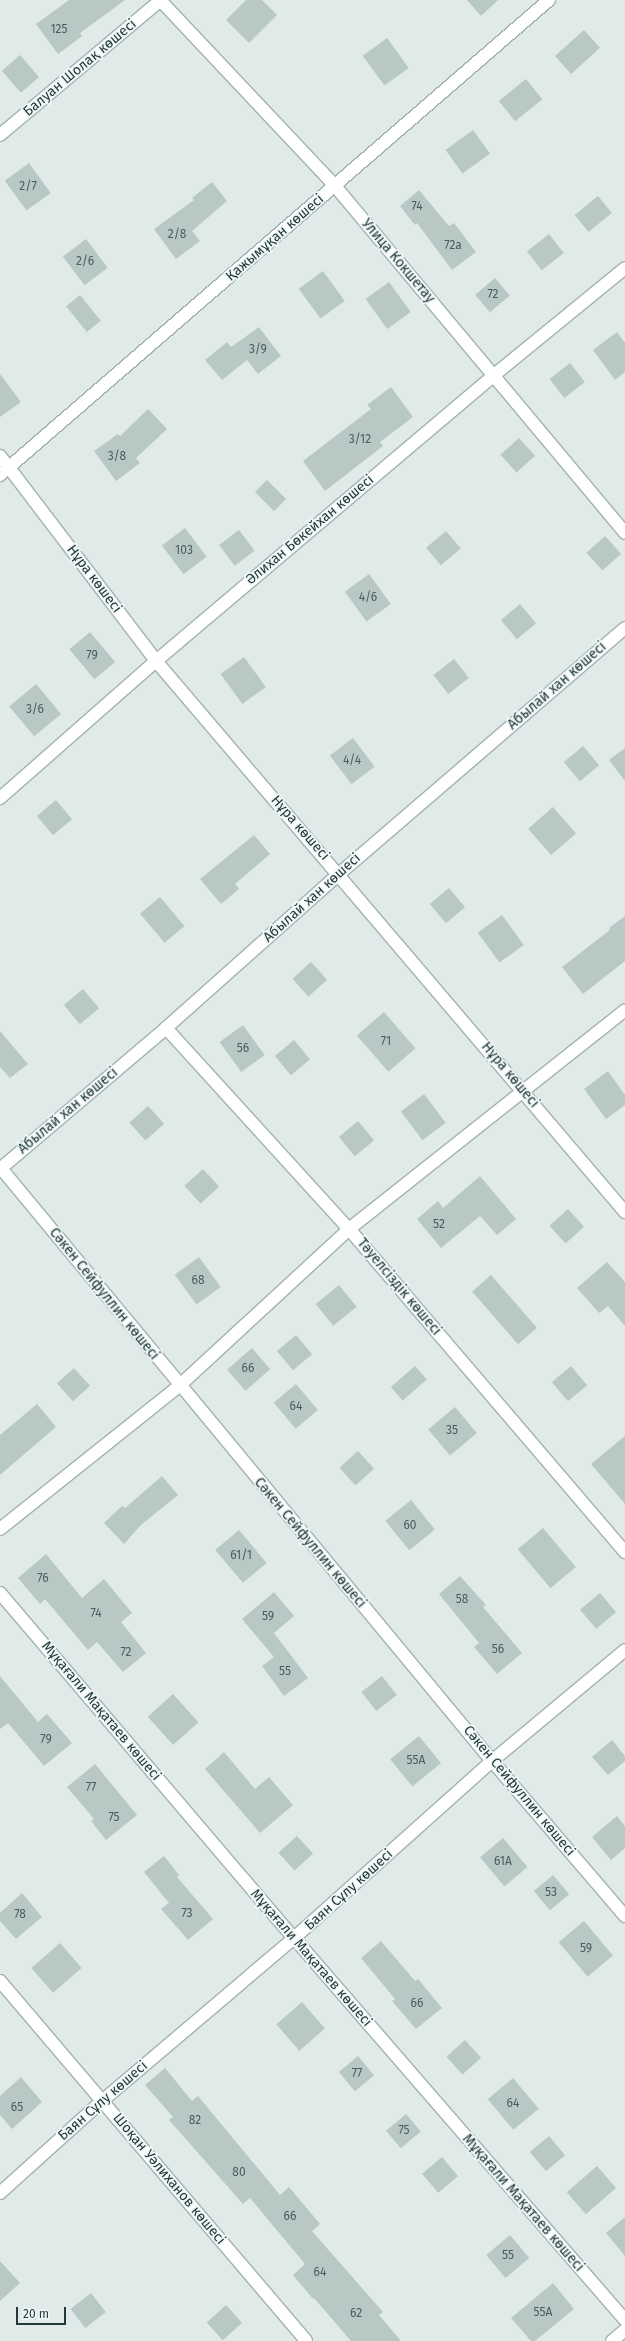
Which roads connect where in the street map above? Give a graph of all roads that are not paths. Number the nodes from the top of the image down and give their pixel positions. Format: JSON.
{"nodes":[{"id":1,"x":160,"y":0,"type":"edge"},
{"id":2,"x":549,"y":0,"type":"edge"},
{"id":3,"x":0,"y":135,"type":"edge"},
{"id":4,"x":335,"y":186,"type":"junction"},
{"id":5,"x":625,"y":268,"type":"edge"},
{"id":6,"x":494,"y":375,"type":"junction"},
{"id":7,"x":0,"y":456,"type":"edge"},
{"id":8,"x":10,"y":467,"type":"junction"},
{"id":9,"x":0,"y":475,"type":"edge"},
{"id":10,"x":625,"y":533,"type":"edge"},
{"id":11,"x":625,"y":628,"type":"edge"},
{"id":12,"x":156,"y":661,"type":"junction"},
{"id":13,"x":0,"y":798,"type":"edge"},
{"id":14,"x":339,"y":874,"type":"junction"},
{"id":15,"x":625,"y":1010,"type":"edge"},
{"id":16,"x":166,"y":1028,"type":"junction"},
{"id":17,"x":523,"y":1089,"type":"junction"},
{"id":18,"x":0,"y":1168,"type":"edge"},
{"id":19,"x":625,"y":1212,"type":"edge"},
{"id":20,"x":349,"y":1229,"type":"junction"},
{"id":21,"x":179,"y":1386,"type":"junction"},
{"id":22,"x":0,"y":1529,"type":"edge"},
{"id":23,"x":625,"y":1552,"type":"edge"},
{"id":24,"x":0,"y":1593,"type":"edge"},
{"id":25,"x":625,"y":1650,"type":"edge"},
{"id":26,"x":492,"y":1761,"type":"junction"},
{"id":27,"x":625,"y":1916,"type":"edge"},
{"id":28,"x":294,"y":1938,"type":"junction"},
{"id":29,"x":0,"y":1982,"type":"edge"},
{"id":30,"x":102,"y":2101,"type":"junction"},
{"id":31,"x":0,"y":2193,"type":"edge"},
{"id":32,"x":625,"y":2320,"type":"edge"},
{"id":33,"x":625,"y":2330,"type":"edge"},
{"id":34,"x":306,"y":2341,"type":"edge"},
{"id":35,"x":612,"y":2341,"type":"edge"}],
"edges":[{"from":1,"to":3,"type":"street","name":"Балуан Шолақ көшесі"},
{"from":1,"to":4,"type":"street","name":"Улица Кокшетау"},
{"from":2,"to":4,"type":"street","name":"Қажымұқан көшесі"},
{"from":4,"to":6,"type":"street","name":"Улица Кокшетау"},
{"from":4,"to":8,"type":"street","name":"Қажымұқан көшесі"},
{"from":5,"to":6,"type":"street","name":"Әлихан Бөкейхан көшесі"},
{"from":6,"to":10,"type":"street","name":"Улица Кокшетау"},
{"from":6,"to":12,"type":"street","name":"Әлихан Бөкейхан көшесі"},
{"from":7,"to":8,"type":"street","name":"Нұра көшесі"},
{"from":8,"to":9,"type":"street","name":"Қажымұқан көшесі"},
{"from":8,"to":12,"type":"street","name":"Нұра көшесі"},
{"from":11,"to":14,"type":"street","name":"Абылай хан көшесі"},
{"from":12,"to":13,"type":"street","name":"Әлихан Бөкейхан көшесі"},
{"from":12,"to":14,"type":"street","name":"Нұра көшесі"},
{"from":14,"to":16,"type":"street","name":"Абылай хан көшесі"},
{"from":14,"to":17,"type":"street","name":"Нұра көшесі"},
{"from":15,"to":17,"type":"street"},
{"from":16,"to":18,"type":"street","name":"Абылай хан көшесі"},
{"from":16,"to":20,"type":"street","name":"Тәуелсіздік көшесі"},
{"from":17,"to":19,"type":"street","name":"Нұра көшесі"},
{"from":17,"to":20,"type":"street"},
{"from":18,"to":21,"type":"street","name":"Сәкен Сейфуллин көшесі"},
{"from":20,"to":21,"type":"street"},
{"from":20,"to":23,"type":"street","name":"Тәуелсіздік көшесі"},
{"from":21,"to":22,"type":"street"},
{"from":21,"to":26,"type":"street","name":"Сәкен Сейфуллин көшесі"},
{"from":24,"to":28,"type":"street","name":"Мұқағали Мақатаев көшесі"},
{"from":25,"to":26,"type":"street","name":"Баян Сұлу көшесі"},
{"from":26,"to":27,"type":"street","name":"Сәкен Сейфуллин көшесі"},
{"from":26,"to":28,"type":"street","name":"Баян Сұлу көшесі"},
{"from":28,"to":30,"type":"street","name":"Баян Сұлу көшесі"},
{"from":28,"to":32,"type":"street","name":"Мұқағали Мақатаев көшесі"},
{"from":29,"to":30,"type":"street","name":"Шоқан Уәлиханов көшесі"},
{"from":30,"to":31,"type":"street","name":"Баян Сұлу көшесі"},
{"from":30,"to":34,"type":"street","name":"Шоқан Уәлиханов көшесі"},
{"from":33,"to":35,"type":"street"}]}
